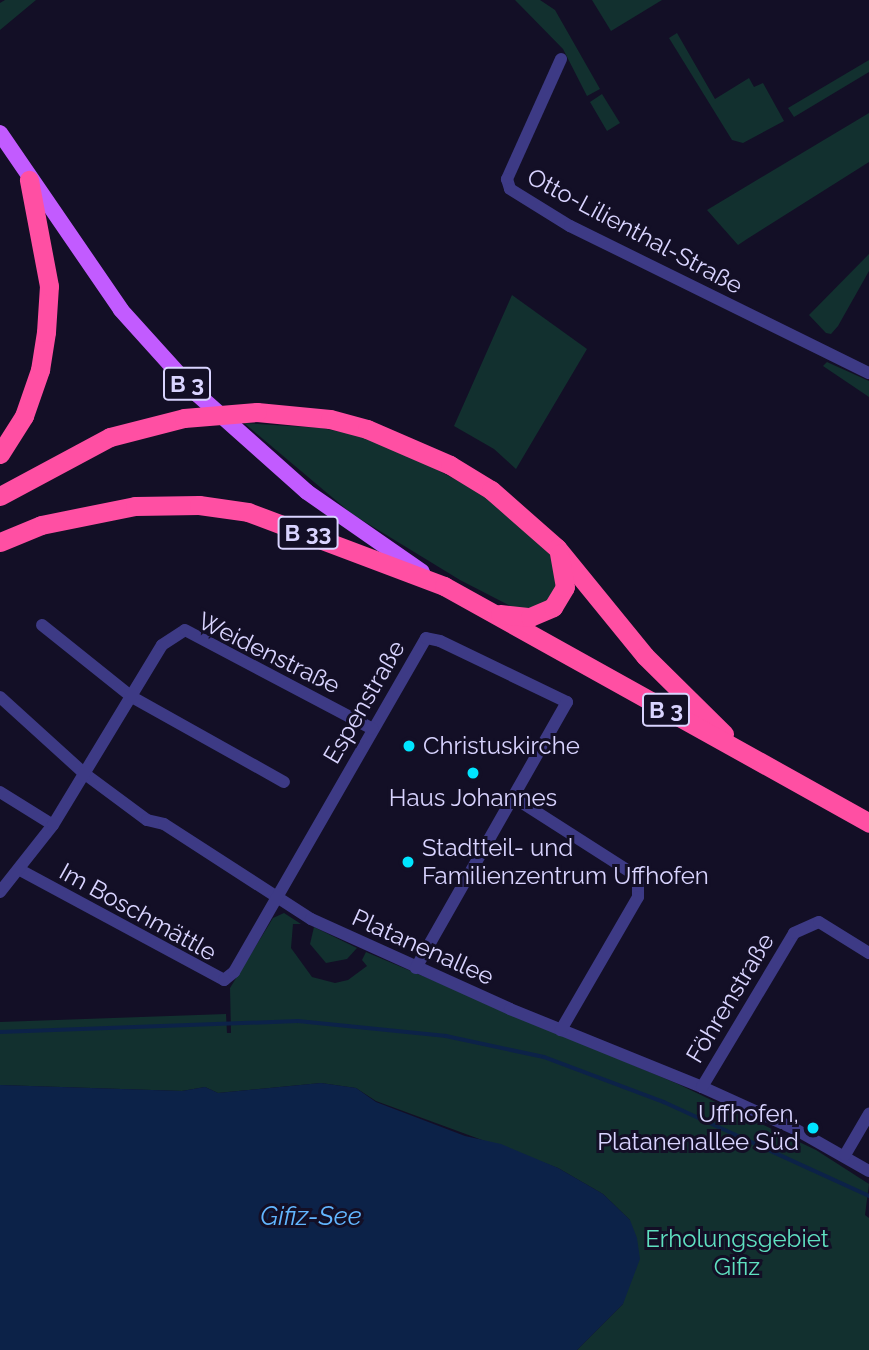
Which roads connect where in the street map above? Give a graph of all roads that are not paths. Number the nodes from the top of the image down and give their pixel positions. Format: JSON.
{"nodes":[{"id":1,"x":561,"y":59,"type":"dead end"},
{"id":2,"x":0,"y":133,"type":"edge"},
{"id":3,"x":29,"y":180,"type":"junction"},
{"id":4,"x":869,"y":373,"type":"edge"},
{"id":5,"x":0,"y":454,"type":"edge"},
{"id":6,"x":0,"y":496,"type":"edge"},
{"id":7,"x":0,"y":542,"type":"edge"},
{"id":8,"x":556,"y":548,"type":"junction"},
{"id":9,"x":444,"y":586,"type":"junction"},
{"id":10,"x":492,"y":613,"type":"junction"},
{"id":11,"x":42,"y":625,"type":"dead end"},
{"id":12,"x":0,"y":696,"type":"edge"},
{"id":13,"x":132,"y":696,"type":"junction"},
{"id":14,"x":373,"y":729,"type":"junction"},
{"id":15,"x":737,"y":747,"type":"junction"},
{"id":16,"x":85,"y":774,"type":"junction"},
{"id":17,"x":284,"y":782,"type":"dead end"},
{"id":18,"x":0,"y":792,"type":"edge"},
{"id":19,"x":513,"y":797,"type":"junction"},
{"id":20,"x":869,"y":823,"type":"edge"},
{"id":21,"x":53,"y":825,"type":"junction"},
{"id":22,"x":20,"y":870,"type":"junction"},
{"id":23,"x":0,"y":892,"type":"edge"},
{"id":24,"x":276,"y":897,"type":"junction"},
{"id":25,"x":869,"y":953,"type":"edge"},
{"id":26,"x":416,"y":968,"type":"junction"},
{"id":27,"x":561,"y":1030,"type":"junction"},
{"id":28,"x":702,"y":1087,"type":"junction"},
{"id":29,"x":869,"y":1114,"type":"edge"},
{"id":30,"x":845,"y":1155,"type":"junction"},
{"id":31,"x":869,"y":1171,"type":"edge"}],
"edges":[{"from":1,"to":4,"type":"street","name":"Otto-Lilienthal-Straße"},
{"from":2,"to":3,"type":"main road","number":"B 3"},
{"from":3,"to":5,"type":"highway"},
{"from":3,"to":9,"type":"main road","number":"B 3"},
{"from":6,"to":8,"type":"highway","bridge":true},
{"from":7,"to":9,"type":"highway","number":"B 33"},
{"from":8,"to":10,"type":"highway"},
{"from":8,"to":15,"type":"highway"},
{"from":9,"to":10,"type":"highway","number":"B 3"},
{"from":10,"to":15,"type":"highway","number":"B 3"},
{"from":11,"to":13,"type":"street"},
{"from":12,"to":16,"type":"street","name":"Platanenallee"},
{"from":13,"to":14,"type":"street","name":"Weidenstraße"},
{"from":13,"to":16,"type":"street","name":"Weidenstraße"},
{"from":13,"to":17,"type":"street"},
{"from":14,"to":19,"type":"street","name":"Espenstraße"},
{"from":14,"to":24,"type":"street","name":"Espenstraße"},
{"from":15,"to":20,"type":"highway","number":"B 3"},
{"from":16,"to":21,"type":"street","name":"Weidenstraße"},
{"from":16,"to":24,"type":"street","name":"Platanenallee"},
{"from":18,"to":21,"type":"street"},
{"from":19,"to":26,"type":"street","name":"Espenstraße"},
{"from":19,"to":27,"type":"street"},
{"from":21,"to":22,"type":"street","name":"Weidenstraße"},
{"from":22,"to":23,"type":"street","name":"Weidenstraße"},
{"from":22,"to":24,"type":"street","name":"Im Boschmättle"},
{"from":24,"to":26,"type":"street","name":"Platanenallee"},
{"from":25,"to":28,"type":"street","name":"Föhrenstraße"},
{"from":26,"to":27,"type":"street","name":"Platanenallee"},
{"from":27,"to":28,"type":"street","name":"Platanenallee"},
{"from":28,"to":30,"type":"street","name":"Platanenallee"},
{"from":29,"to":30,"type":"street"},
{"from":30,"to":31,"type":"street","name":"Platanenallee"}]}
